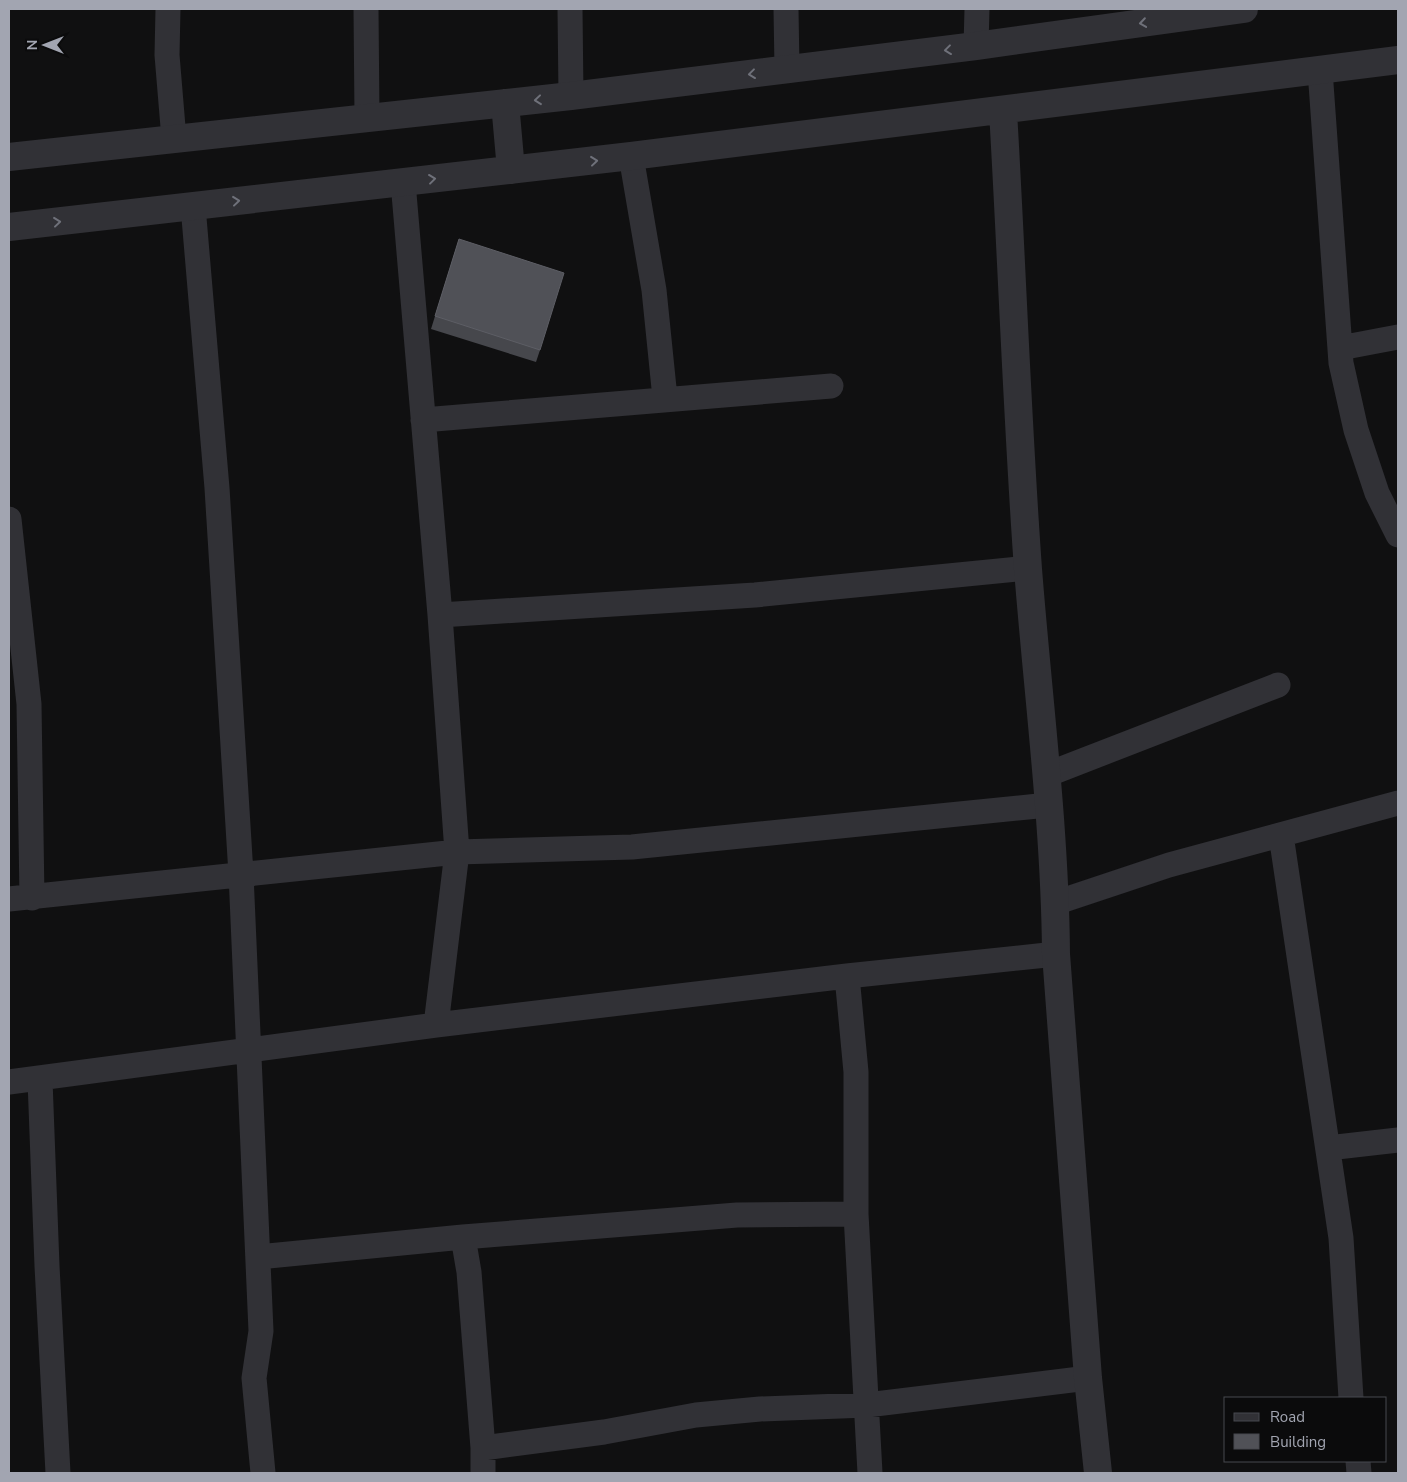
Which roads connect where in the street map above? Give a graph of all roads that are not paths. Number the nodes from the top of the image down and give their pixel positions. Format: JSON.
{"nodes":[{"id":1,"x":168,"y":9,"type":"edge"},
{"id":2,"x":366,"y":9,"type":"edge"},
{"id":3,"x":570,"y":9,"type":"edge"},
{"id":4,"x":786,"y":9,"type":"edge"},
{"id":5,"x":977,"y":9,"type":"edge"},
{"id":6,"x":1244,"y":9,"type":"edge"},
{"id":7,"x":1175,"y":14,"type":"edge"},
{"id":8,"x":976,"y":46,"type":"junction"},
{"id":9,"x":1398,"y":60,"type":"edge"},
{"id":10,"x":787,"y":69,"type":"junction"},
{"id":11,"x":1320,"y":70,"type":"junction"},
{"id":12,"x":571,"y":96,"type":"junction"},
{"id":13,"x":505,"y":103,"type":"junction"},
{"id":14,"x":1003,"y":111,"type":"junction"},
{"id":15,"x":367,"y":118,"type":"junction"},
{"id":16,"x":174,"y":139,"type":"junction"},
{"id":17,"x":631,"y":156,"type":"junction"},
{"id":18,"x":9,"y":157,"type":"edge"},
{"id":19,"x":511,"y":170,"type":"junction"},
{"id":20,"x":404,"y":182,"type":"junction"},
{"id":21,"x":193,"y":206,"type":"junction"},
{"id":22,"x":9,"y":227,"type":"edge"},
{"id":23,"x":1398,"y":337,"type":"edge"},
{"id":24,"x":1340,"y":348,"type":"junction"},
{"id":25,"x":831,"y":386,"type":"dead end"},
{"id":26,"x":665,"y":398,"type":"junction"},
{"id":27,"x":423,"y":420,"type":"junction"},
{"id":28,"x":9,"y":519,"type":"edge"},
{"id":29,"x":1398,"y":535,"type":"edge"},
{"id":30,"x":1028,"y":568,"type":"junction"},
{"id":31,"x":440,"y":615,"type":"junction"},
{"id":32,"x":1278,"y":685,"type":"dead end"},
{"id":33,"x":1046,"y":775,"type":"junction"},
{"id":34,"x":1398,"y":803,"type":"edge"},
{"id":35,"x":1048,"y":805,"type":"junction"},
{"id":36,"x":1281,"y":835,"type":"junction"},
{"id":37,"x":457,"y":852,"type":"junction"},
{"id":38,"x":241,"y":874,"type":"junction"},
{"id":39,"x":20,"y":899,"type":"edge"},
{"id":40,"x":1055,"y":903,"type":"junction"},
{"id":41,"x":1056,"y":954,"type":"junction"},
{"id":42,"x":847,"y":976,"type":"junction"},
{"id":43,"x":436,"y":1026,"type":"junction"},
{"id":44,"x":248,"y":1051,"type":"junction"},
{"id":45,"x":40,"y":1080,"type":"junction"},
{"id":46,"x":9,"y":1082,"type":"edge"},
{"id":47,"x":1398,"y":1140,"type":"edge"},
{"id":48,"x":1328,"y":1148,"type":"junction"},
{"id":49,"x":856,"y":1214,"type":"junction"},
{"id":50,"x":463,"y":1237,"type":"junction"},
{"id":51,"x":258,"y":1257,"type":"junction"},
{"id":52,"x":1088,"y":1378,"type":"junction"},
{"id":53,"x":1351,"y":1397,"type":"edge"},
{"id":54,"x":867,"y":1405,"type":"junction"},
{"id":55,"x":484,"y":1448,"type":"junction"},
{"id":56,"x":58,"y":1473,"type":"edge"},
{"id":57,"x":263,"y":1473,"type":"edge"},
{"id":58,"x":483,"y":1473,"type":"edge"},
{"id":59,"x":870,"y":1473,"type":"edge"},
{"id":60,"x":1098,"y":1473,"type":"edge"}],
"edges":[{"from":1,"to":16,"type":"street"},
{"from":2,"to":15,"type":"street"},
{"from":3,"to":12,"type":"street"},
{"from":4,"to":10,"type":"street"},
{"from":5,"to":8,"type":"street"},
{"from":6,"to":7,"type":"street"},
{"from":7,"to":8,"type":"street","one_way":true},
{"from":8,"to":10,"type":"street","one_way":true},
{"from":9,"to":11,"type":"street"},
{"from":10,"to":12,"type":"street","one_way":true},
{"from":11,"to":14,"type":"street"},
{"from":11,"to":24,"type":"street"},
{"from":12,"to":13,"type":"street","one_way":true},
{"from":13,"to":15,"type":"street"},
{"from":13,"to":19,"type":"street"},
{"from":14,"to":17,"type":"street"},
{"from":14,"to":30,"type":"street"},
{"from":15,"to":16,"type":"street"},
{"from":16,"to":18,"type":"street"},
{"from":19,"to":17,"type":"street","one_way":true},
{"from":17,"to":26,"type":"street"},
{"from":20,"to":19,"type":"street","one_way":true},
{"from":21,"to":20,"type":"street","one_way":true},
{"from":20,"to":27,"type":"street"},
{"from":22,"to":21,"type":"street","one_way":true},
{"from":21,"to":38,"type":"street"},
{"from":23,"to":24,"type":"street"},
{"from":24,"to":29,"type":"street"},
{"from":25,"to":26,"type":"street"},
{"from":26,"to":27,"type":"street"},
{"from":27,"to":31,"type":"street"},
{"from":28,"to":39,"type":"street"},
{"from":30,"to":31,"type":"street"},
{"from":30,"to":33,"type":"street"},
{"from":31,"to":37,"type":"street"},
{"from":32,"to":33,"type":"street"},
{"from":33,"to":35,"type":"street"},
{"from":34,"to":36,"type":"street"},
{"from":35,"to":37,"type":"street"},
{"from":35,"to":40,"type":"street"},
{"from":36,"to":40,"type":"street"},
{"from":36,"to":48,"type":"street"},
{"from":37,"to":38,"type":"street"},
{"from":37,"to":43,"type":"street"},
{"from":38,"to":39,"type":"street"},
{"from":38,"to":44,"type":"street"},
{"from":40,"to":41,"type":"street"},
{"from":41,"to":42,"type":"street"},
{"from":41,"to":52,"type":"street"},
{"from":42,"to":43,"type":"street"},
{"from":42,"to":49,"type":"street"},
{"from":43,"to":44,"type":"street"},
{"from":44,"to":45,"type":"street"},
{"from":44,"to":51,"type":"street"},
{"from":45,"to":46,"type":"street"},
{"from":45,"to":56,"type":"street"},
{"from":47,"to":48,"type":"street"},
{"from":48,"to":53,"type":"street"},
{"from":49,"to":50,"type":"street"},
{"from":49,"to":54,"type":"street"},
{"from":50,"to":51,"type":"street"},
{"from":50,"to":55,"type":"street"},
{"from":51,"to":57,"type":"street"},
{"from":52,"to":54,"type":"street"},
{"from":52,"to":60,"type":"street"},
{"from":54,"to":55,"type":"street"},
{"from":54,"to":59,"type":"street"},
{"from":55,"to":58,"type":"street"}]}
